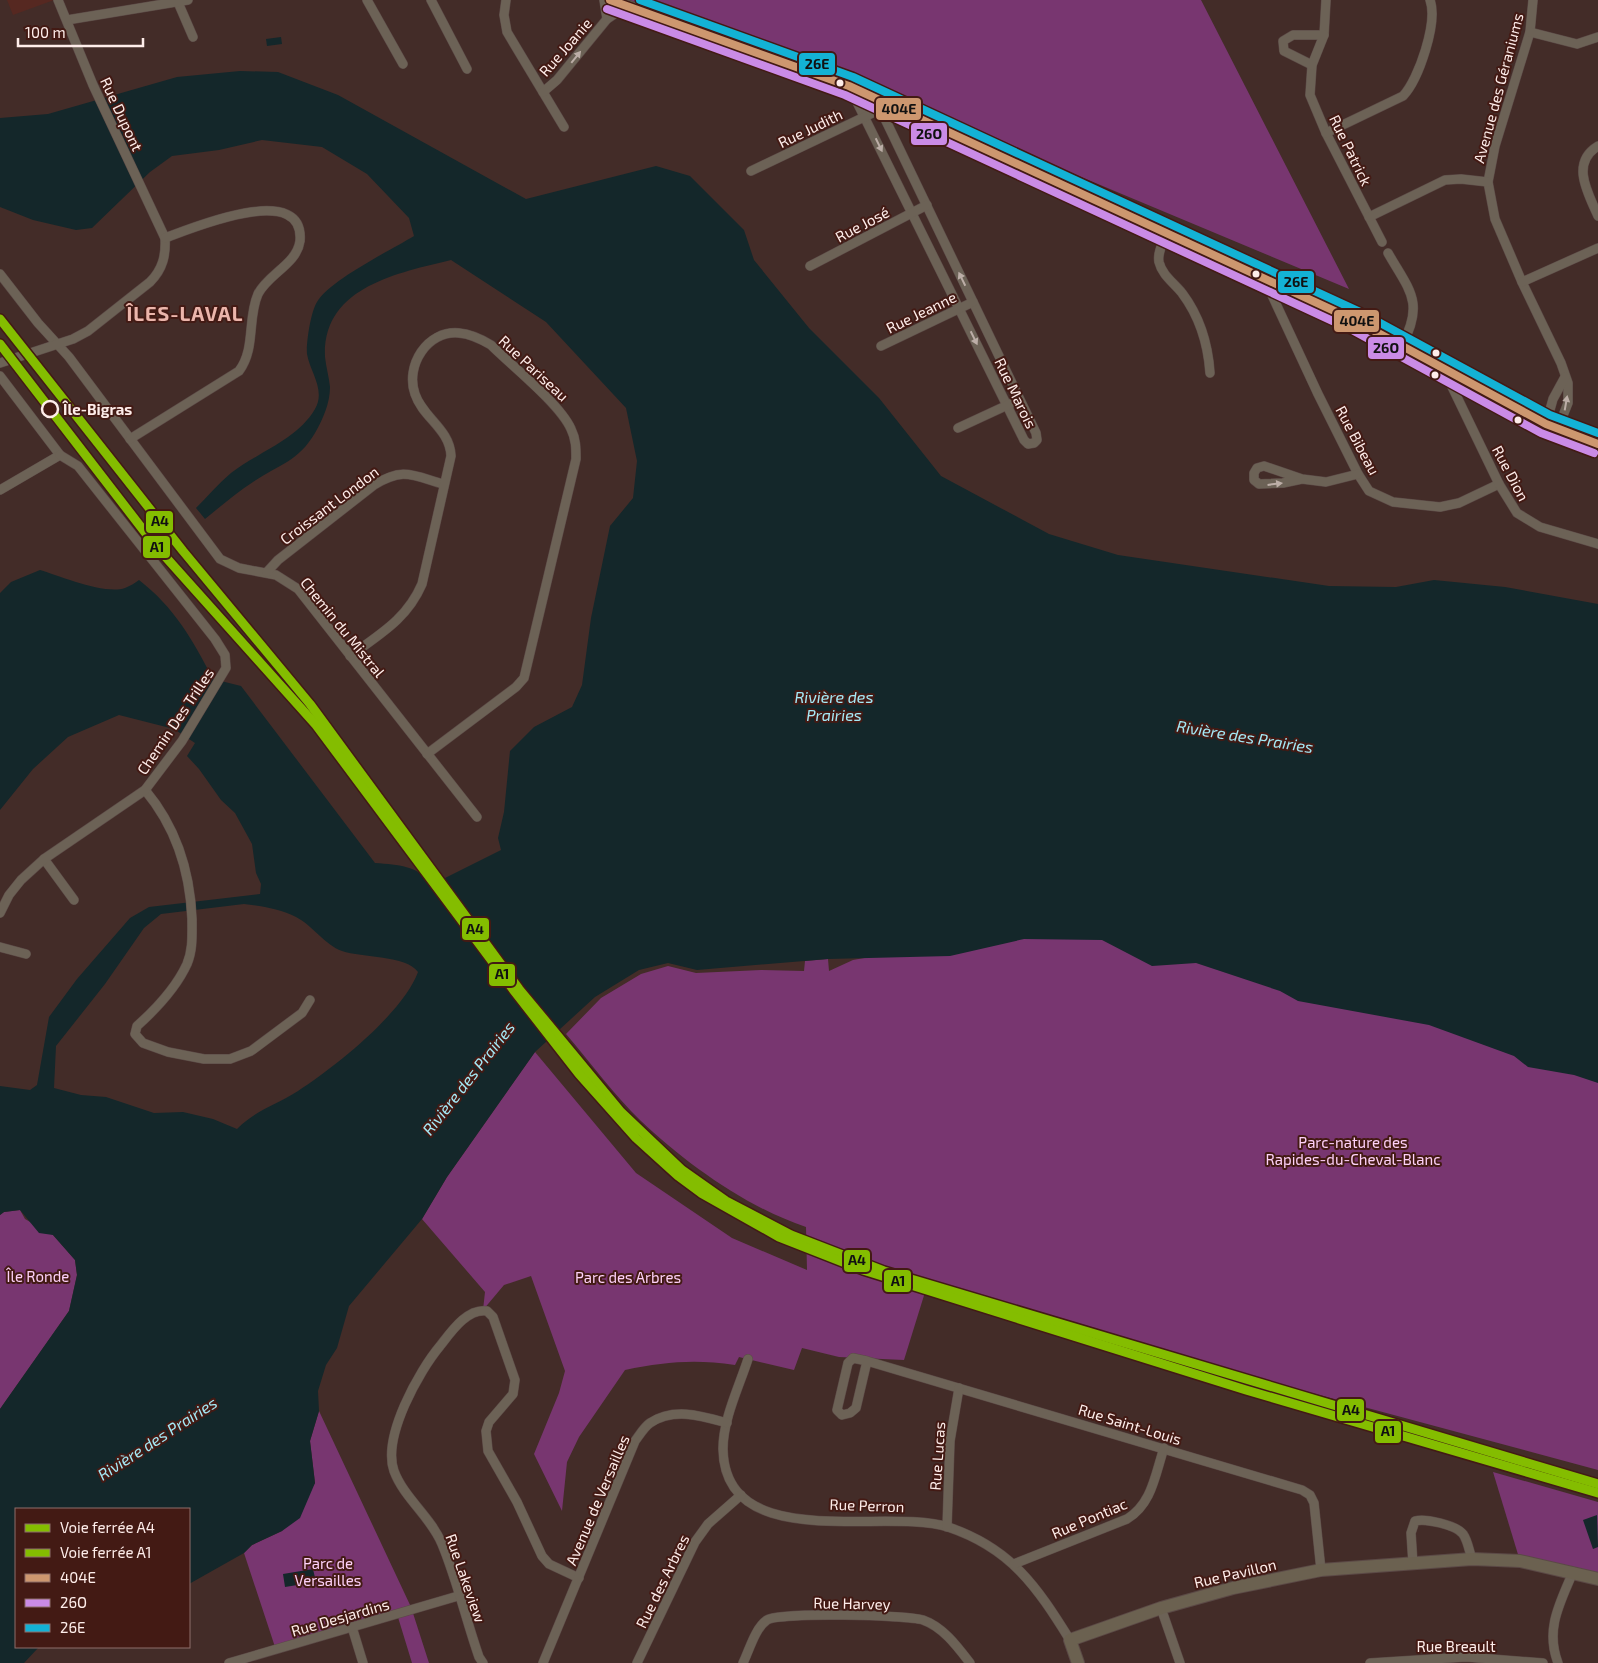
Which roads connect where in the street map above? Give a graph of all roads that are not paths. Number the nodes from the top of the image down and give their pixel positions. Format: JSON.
{"nodes":[{"id":1,"x":58,"y":0,"type":"edge"},
{"id":2,"x":188,"y":0,"type":"edge"},
{"id":3,"x":367,"y":0,"type":"edge"},
{"id":4,"x":431,"y":0,"type":"edge"},
{"id":5,"x":506,"y":0,"type":"edge"},
{"id":6,"x":604,"y":0,"type":"edge"},
{"id":7,"x":610,"y":0,"type":"edge"},
{"id":8,"x":1326,"y":0,"type":"edge"},
{"id":9,"x":1430,"y":0,"type":"edge"},
{"id":10,"x":1533,"y":0,"type":"edge"},
{"id":11,"x":178,"y":1,"type":"edge"},
{"id":12,"x":626,"y":6,"type":"junction"},
{"id":13,"x":607,"y":19,"type":"junction"},
{"id":14,"x":67,"y":20,"type":"junction"},
{"id":15,"x":1530,"y":32,"type":"junction"},
{"id":16,"x":1324,"y":36,"type":"junction"},
{"id":17,"x":193,"y":37,"type":"dead end"},
{"id":18,"x":1598,"y":37,"type":"edge"},
{"id":19,"x":403,"y":64,"type":"dead end"},
{"id":20,"x":1312,"y":65,"type":"junction"},
{"id":21,"x":467,"y":69,"type":"dead end"},
{"id":22,"x":849,"y":86,"type":"junction"},
{"id":23,"x":543,"y":92,"type":"junction"},
{"id":24,"x":878,"y":104,"type":"junction"},
{"id":25,"x":865,"y":117,"type":"junction"},
{"id":26,"x":564,"y":127,"type":"dead end"},
{"id":27,"x":1326,"y":133,"type":"junction"},
{"id":28,"x":1598,"y":146,"type":"edge"},
{"id":29,"x":751,"y":172,"type":"dead end"},
{"id":30,"x":1488,"y":182,"type":"junction"},
{"id":31,"x":927,"y":205,"type":"junction"},
{"id":32,"x":912,"y":213,"type":"junction"},
{"id":33,"x":1598,"y":216,"type":"edge"},
{"id":34,"x":1369,"y":217,"type":"junction"},
{"id":35,"x":1167,"y":232,"type":"junction"},
{"id":36,"x":165,"y":238,"type":"junction"},
{"id":37,"x":1382,"y":242,"type":"dead end"},
{"id":38,"x":1598,"y":248,"type":"edge"},
{"id":39,"x":1388,"y":253,"type":"dead end"},
{"id":40,"x":810,"y":266,"type":"dead end"},
{"id":41,"x":0,"y":274,"type":"edge"},
{"id":42,"x":1264,"y":278,"type":"junction"},
{"id":43,"x":1522,"y":282,"type":"junction"},
{"id":44,"x":973,"y":302,"type":"junction"},
{"id":45,"x":959,"y":309,"type":"junction"},
{"id":46,"x":1402,"y":344,"type":"junction"},
{"id":47,"x":58,"y":345,"type":"junction"},
{"id":48,"x":881,"y":346,"type":"dead end"},
{"id":49,"x":0,"y":363,"type":"edge"},
{"id":50,"x":1443,"y":367,"type":"junction"},
{"id":51,"x":1210,"y":373,"type":"dead end"},
{"id":52,"x":0,"y":376,"type":"edge"},
{"id":53,"x":1565,"y":377,"type":"junction"},
{"id":54,"x":1020,"y":400,"type":"junction"},
{"id":55,"x":1007,"y":406,"type":"junction"},
{"id":56,"x":1546,"y":424,"type":"junction"},
{"id":57,"x":958,"y":428,"type":"dead end"},
{"id":58,"x":1558,"y":428,"type":"junction"},
{"id":59,"x":130,"y":440,"type":"junction"},
{"id":60,"x":1598,"y":444,"type":"edge"},
{"id":61,"x":60,"y":455,"type":"junction"},
{"id":62,"x":1358,"y":474,"type":"junction"},
{"id":63,"x":1302,"y":479,"type":"junction"},
{"id":64,"x":443,"y":484,"type":"junction"},
{"id":65,"x":1499,"y":484,"type":"junction"},
{"id":66,"x":0,"y":490,"type":"edge"},
{"id":67,"x":1598,"y":544,"type":"edge"},
{"id":68,"x":266,"y":572,"type":"junction"},
{"id":69,"x":350,"y":656,"type":"junction"},
{"id":70,"x":428,"y":754,"type":"junction"},
{"id":71,"x":145,"y":790,"type":"junction"},
{"id":72,"x":477,"y":817,"type":"dead end"},
{"id":73,"x":44,"y":859,"type":"junction"},
{"id":74,"x":74,"y":900,"type":"dead end"},
{"id":75,"x":0,"y":913,"type":"edge"},
{"id":76,"x":0,"y":947,"type":"edge"},
{"id":77,"x":26,"y":954,"type":"dead end"},
{"id":78,"x":310,"y":1000,"type":"dead end"},
{"id":79,"x":748,"y":1359,"type":"dead end"},
{"id":80,"x":867,"y":1361,"type":"junction"},
{"id":81,"x":959,"y":1388,"type":"junction"},
{"id":82,"x":727,"y":1423,"type":"junction"},
{"id":83,"x":1164,"y":1448,"type":"junction"},
{"id":84,"x":741,"y":1495,"type":"junction"},
{"id":85,"x":947,"y":1527,"type":"junction"},
{"id":86,"x":1472,"y":1559,"type":"junction"},
{"id":87,"x":1014,"y":1564,"type":"junction"},
{"id":88,"x":1413,"y":1564,"type":"junction"},
{"id":89,"x":1321,"y":1570,"type":"junction"},
{"id":90,"x":1573,"y":1572,"type":"junction"},
{"id":91,"x":579,"y":1578,"type":"junction"},
{"id":92,"x":1598,"y":1579,"type":"edge"},
{"id":93,"x":458,"y":1596,"type":"junction"},
{"id":94,"x":1161,"y":1608,"type":"junction"},
{"id":95,"x":352,"y":1627,"type":"junction"},
{"id":96,"x":1070,"y":1640,"type":"junction"},
{"id":97,"x":229,"y":1663,"type":"edge"},
{"id":98,"x":363,"y":1663,"type":"edge"},
{"id":99,"x":483,"y":1663,"type":"edge"},
{"id":100,"x":543,"y":1663,"type":"edge"},
{"id":101,"x":637,"y":1663,"type":"edge"},
{"id":102,"x":742,"y":1663,"type":"edge"},
{"id":103,"x":970,"y":1663,"type":"edge"},
{"id":104,"x":1078,"y":1663,"type":"edge"},
{"id":105,"x":1180,"y":1663,"type":"edge"},
{"id":106,"x":1370,"y":1663,"type":"edge"},
{"id":107,"x":1543,"y":1663,"type":"edge"},
{"id":108,"x":1558,"y":1663,"type":"edge"}],
"edges":[{"from":1,"to":14,"type":"street","name":"Rue Dupont"},
{"from":2,"to":11,"type":"street"},
{"from":3,"to":19,"type":"street"},
{"from":4,"to":21,"type":"street"},
{"from":5,"to":23,"type":"street"},
{"from":6,"to":13,"type":"street","name":"Rue Joanie"},
{"from":7,"to":12,"type":"street"},
{"from":8,"to":16,"type":"street","name":"Rue Patrick"},
{"from":9,"to":27,"type":"street"},
{"from":10,"to":15,"type":"street","name":"Avenue des Géraniums"},
{"from":11,"to":14,"type":"street"},
{"from":11,"to":17,"type":"street"},
{"from":12,"to":13,"type":"street","name":"Rue Joanie"},
{"from":12,"to":22,"type":"street"},
{"from":23,"to":13,"type":"street","name":"Rue Joanie","one_way":true},
{"from":14,"to":36,"type":"street","name":"Rue Dupont"},
{"from":15,"to":18,"type":"street"},
{"from":15,"to":30,"type":"street","name":"Avenue des Géraniums"},
{"from":16,"to":20,"type":"street","name":"Rue Patrick"},
{"from":16,"to":20,"type":"street"},
{"from":20,"to":27,"type":"street","name":"Rue Patrick"},
{"from":22,"to":24,"type":"street"},
{"from":22,"to":25,"type":"street","name":"Rue Marois"},
{"from":23,"to":26,"type":"street"},
{"from":24,"to":25,"type":"street","name":"Rue Judith"},
{"from":24,"to":31,"type":"street","name":"Rue Marois"},
{"from":24,"to":35,"type":"street"},
{"from":25,"to":29,"type":"street","name":"Rue Judith"},
{"from":25,"to":32,"type":"street","name":"Rue Marois","one_way":true},
{"from":27,"to":34,"type":"street","name":"Rue Patrick"},
{"from":28,"to":33,"type":"street"},
{"from":30,"to":34,"type":"street"},
{"from":30,"to":43,"type":"street","name":"Avenue des Géraniums"},
{"from":31,"to":32,"type":"street","name":"Rue José"},
{"from":44,"to":31,"type":"street","name":"Rue Marois","one_way":true},
{"from":32,"to":40,"type":"street","name":"Rue José"},
{"from":32,"to":45,"type":"street","name":"Rue Marois"},
{"from":34,"to":37,"type":"street","name":"Rue Patrick"},
{"from":35,"to":42,"type":"street"},
{"from":35,"to":51,"type":"street"},
{"from":36,"to":47,"type":"street"},
{"from":36,"to":59,"type":"street"},
{"from":38,"to":43,"type":"street"},
{"from":39,"to":46,"type":"street"},
{"from":41,"to":47,"type":"street","name":"Chemin du Mistral"},
{"from":42,"to":46,"type":"street"},
{"from":42,"to":62,"type":"street","name":"Rue Bibeau"},
{"from":43,"to":53,"type":"street","name":"Avenue des Géraniums"},
{"from":44,"to":45,"type":"street","name":"Rue Jeanne"},
{"from":44,"to":54,"type":"street","name":"Rue Marois"},
{"from":45,"to":48,"type":"street","name":"Rue Jeanne"},
{"from":45,"to":55,"type":"street","name":"Rue Marois","one_way":true},
{"from":46,"to":50,"type":"street"},
{"from":47,"to":49,"type":"street"},
{"from":47,"to":59,"type":"street","name":"Chemin du Mistral"},
{"from":50,"to":56,"type":"street"},
{"from":50,"to":65,"type":"street","name":"Rue Dion"},
{"from":52,"to":61,"type":"street","name":"Chemin Des Trilles"},
{"from":53,"to":56,"type":"street"},
{"from":58,"to":53,"type":"street","name":"Avenue des Géraniums","one_way":true},
{"from":54,"to":55,"type":"street"},
{"from":54,"to":55,"type":"street","name":"Rue Marois"},
{"from":55,"to":57,"type":"street"},
{"from":56,"to":58,"type":"street"},
{"from":58,"to":60,"type":"street"},
{"from":59,"to":68,"type":"street","name":"Chemin du Mistral"},
{"from":61,"to":66,"type":"street"},
{"from":61,"to":71,"type":"street","name":"Chemin Des Trilles"},
{"from":62,"to":63,"type":"street"},
{"from":62,"to":65,"type":"street","name":"Rue Bibeau"},
{"from":63,"to":63,"type":"street","one_way":true},
{"from":64,"to":68,"type":"street","name":"Croissant London"},
{"from":64,"to":69,"type":"street","name":"Rue Pariseau"},
{"from":64,"to":70,"type":"street","name":"Rue Pariseau"},
{"from":65,"to":67,"type":"street","name":"Rue Dion"},
{"from":68,"to":69,"type":"street","name":"Chemin du Mistral"},
{"from":69,"to":70,"type":"street","name":"Chemin du Mistral"},
{"from":70,"to":72,"type":"street","name":"Chemin du Mistral"},
{"from":71,"to":73,"type":"street","name":"Chemin Des Trilles"},
{"from":71,"to":78,"type":"street"},
{"from":73,"to":74,"type":"street"},
{"from":73,"to":75,"type":"street","name":"Chemin Des Trilles"},
{"from":76,"to":77,"type":"street"},
{"from":79,"to":82,"type":"street","name":"Rue Perron"},
{"from":80,"to":80,"type":"street"},
{"from":80,"to":81,"type":"street","name":"Rue Saint-Louis"},
{"from":81,"to":83,"type":"street","name":"Rue Saint-Louis"},
{"from":81,"to":85,"type":"street","name":"Rue Lucas"},
{"from":82,"to":84,"type":"street","name":"Rue Perron"},
{"from":82,"to":91,"type":"street","name":"Avenue de Versailles"},
{"from":83,"to":87,"type":"street","name":"Rue Pontiac"},
{"from":83,"to":89,"type":"street","name":"Rue Saint-Louis"},
{"from":84,"to":85,"type":"street","name":"Rue Perron"},
{"from":84,"to":101,"type":"street","name":"Rue des Arbres"},
{"from":85,"to":87,"type":"street","name":"Rue Perron"},
{"from":86,"to":88,"type":"street","name":"Rue Pavillon"},
{"from":86,"to":88,"type":"street"},
{"from":86,"to":90,"type":"street","name":"Rue Pavillon"},
{"from":87,"to":96,"type":"street","name":"Rue Perron"},
{"from":88,"to":89,"type":"street","name":"Rue Pavillon"},
{"from":89,"to":94,"type":"street","name":"Rue Pavillon"},
{"from":90,"to":92,"type":"street","name":"Rue Pavillon"},
{"from":90,"to":108,"type":"street"},
{"from":91,"to":93,"type":"street","name":"Rue Lakeview"},
{"from":91,"to":100,"type":"street","name":"Avenue de Versailles"},
{"from":93,"to":95,"type":"street","name":"Rue Desjardins"},
{"from":93,"to":99,"type":"street","name":"Rue Lakeview"},
{"from":94,"to":96,"type":"street","name":"Rue Pavillon"},
{"from":94,"to":105,"type":"street"},
{"from":95,"to":97,"type":"street","name":"Rue Desjardins"},
{"from":95,"to":98,"type":"street"},
{"from":96,"to":104,"type":"street","name":"Rue Perron"},
{"from":102,"to":103,"type":"street","name":"Rue Harvey"},
{"from":106,"to":107,"type":"street","name":"Rue Breault"}]}
